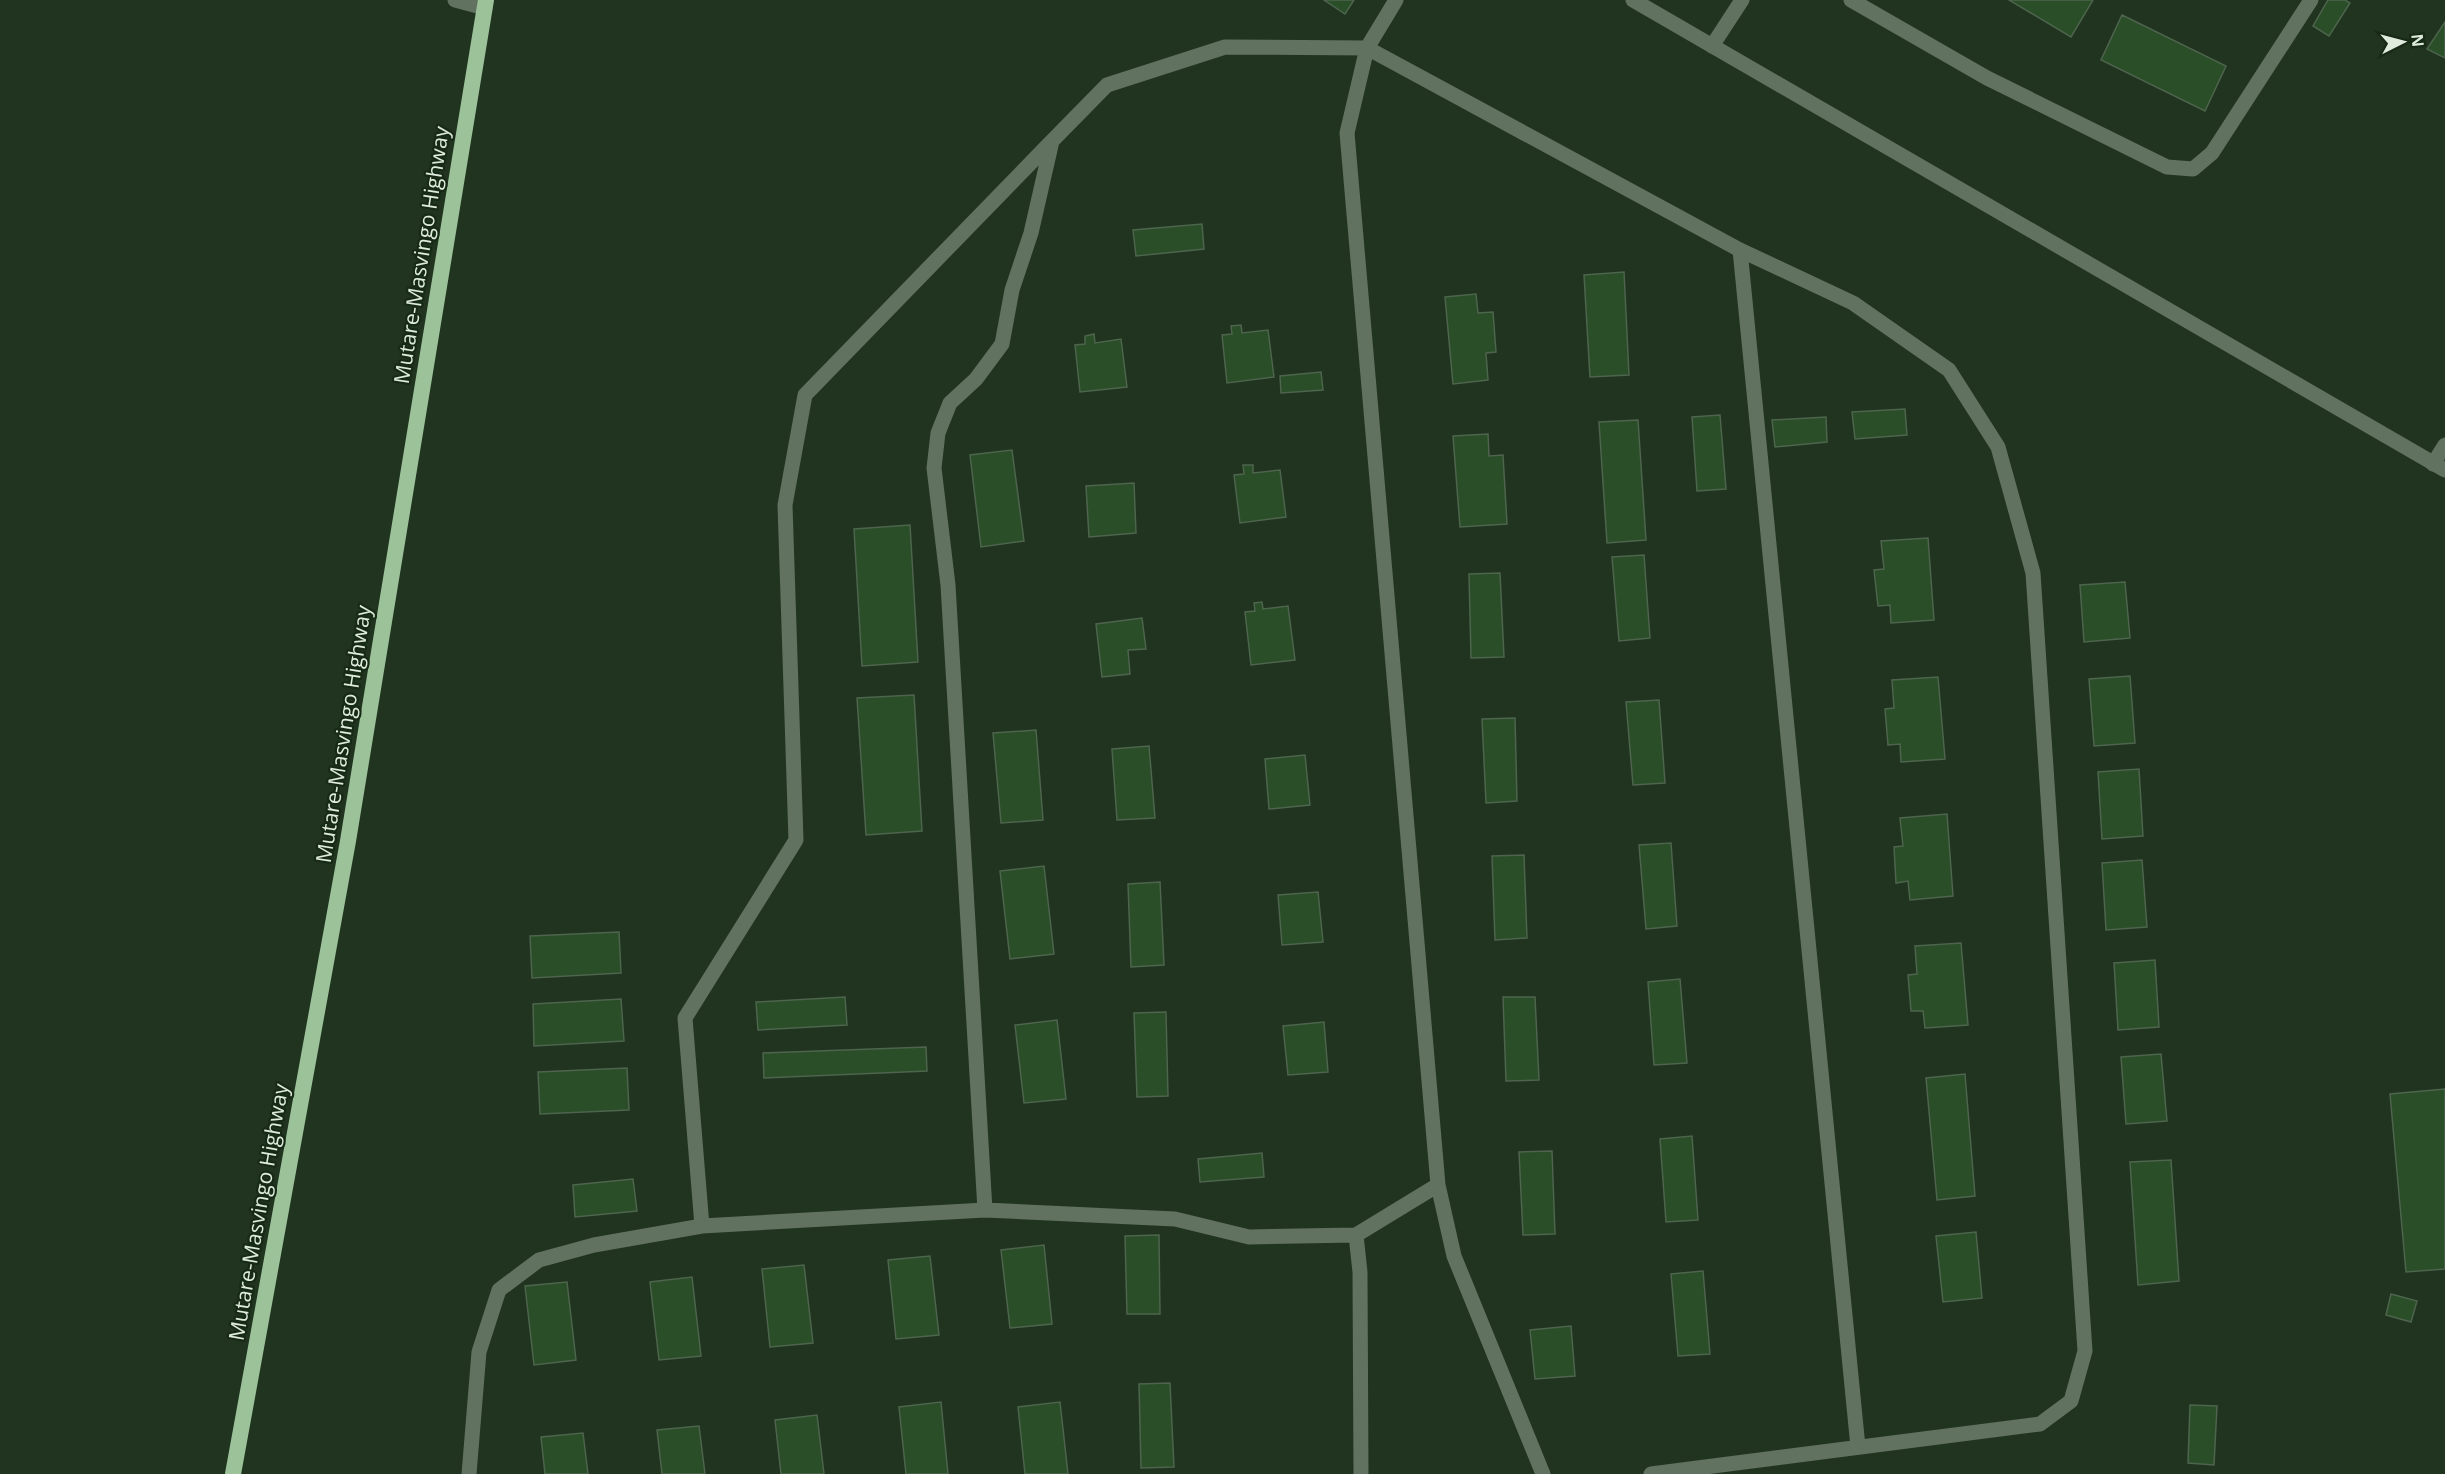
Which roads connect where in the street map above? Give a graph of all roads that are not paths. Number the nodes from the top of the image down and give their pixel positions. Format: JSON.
{"nodes":[{"id":1,"x":455,"y":0,"type":"edge"},
{"id":2,"x":1396,"y":0,"type":"edge"},
{"id":3,"x":1633,"y":0,"type":"edge"},
{"id":4,"x":1742,"y":0,"type":"edge"},
{"id":5,"x":1851,"y":0,"type":"edge"},
{"id":6,"x":2311,"y":0,"type":"edge"},
{"id":7,"x":485,"y":4,"type":"edge"},
{"id":8,"x":1712,"y":46,"type":"junction"},
{"id":9,"x":1367,"y":48,"type":"junction"},
{"id":10,"x":1052,"y":141,"type":"junction"},
{"id":11,"x":1740,"y":250,"type":"junction"},
{"id":12,"x":2445,"y":445,"type":"edge"},
{"id":13,"x":2439,"y":467,"type":"edge"},
{"id":14,"x":1438,"y":1185,"type":"junction"},
{"id":15,"x":985,"y":1210,"type":"junction"},
{"id":16,"x":702,"y":1226,"type":"junction"},
{"id":17,"x":1356,"y":1235,"type":"junction"},
{"id":18,"x":1858,"y":1447,"type":"junction"},
{"id":19,"x":233,"y":1474,"type":"edge"},
{"id":20,"x":469,"y":1474,"type":"edge"},
{"id":21,"x":1361,"y":1474,"type":"edge"},
{"id":22,"x":1543,"y":1474,"type":"edge"},
{"id":23,"x":1651,"y":1474,"type":"edge"}],
"edges":[{"from":1,"to":7,"type":"street"},
{"from":2,"to":9,"type":"street"},
{"from":3,"to":8,"type":"street"},
{"from":4,"to":8,"type":"street"},
{"from":5,"to":6,"type":"street"},
{"from":7,"to":19,"type":"highway","name":"Mutare-Masvingo Highway"},
{"from":8,"to":13,"type":"street"},
{"from":9,"to":10,"type":"street"},
{"from":9,"to":11,"type":"street"},
{"from":9,"to":14,"type":"street"},
{"from":10,"to":15,"type":"street"},
{"from":10,"to":16,"type":"street"},
{"from":11,"to":18,"type":"street"},
{"from":11,"to":18,"type":"street"},
{"from":12,"to":13,"type":"street"},
{"from":14,"to":17,"type":"street"},
{"from":14,"to":22,"type":"street"},
{"from":15,"to":16,"type":"street"},
{"from":15,"to":17,"type":"street"},
{"from":16,"to":20,"type":"street"},
{"from":17,"to":21,"type":"street"},
{"from":18,"to":23,"type":"street"}]}
